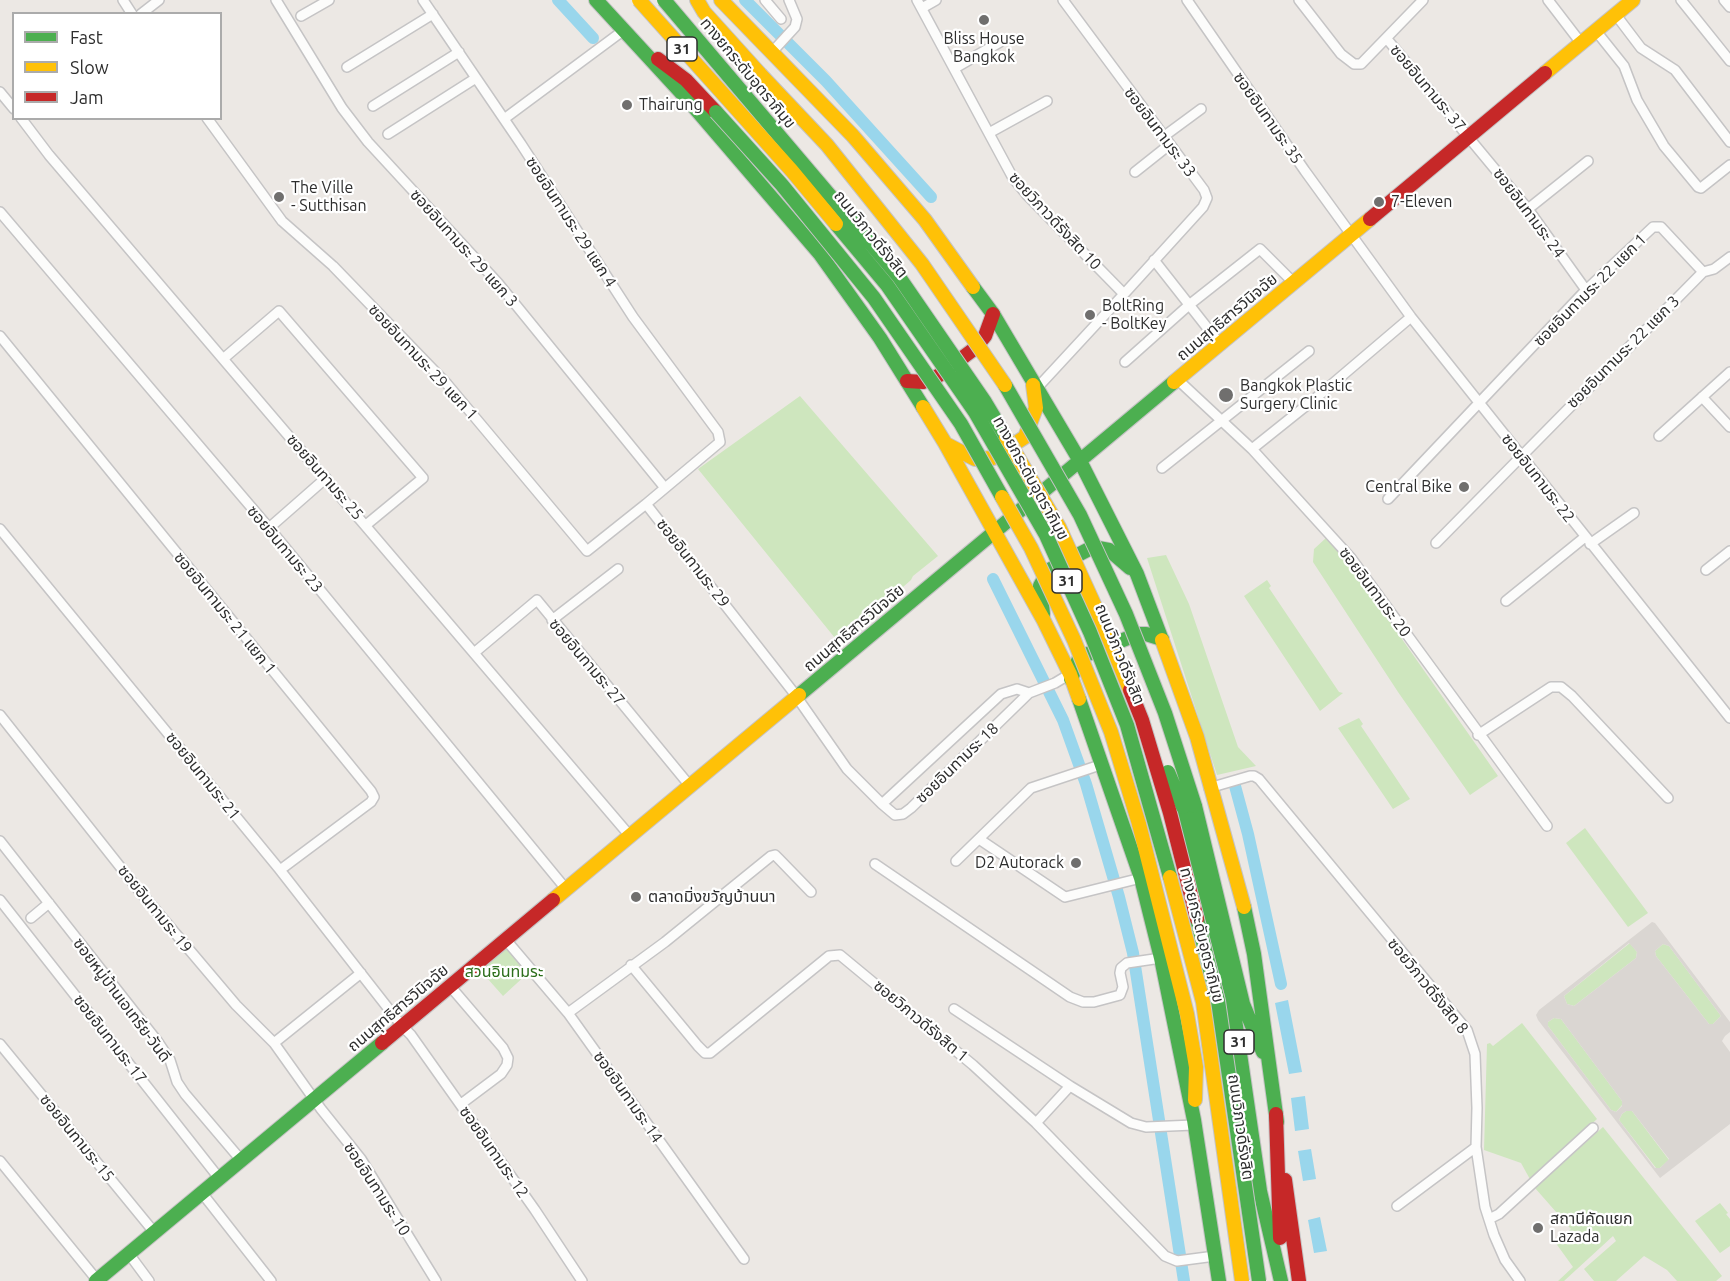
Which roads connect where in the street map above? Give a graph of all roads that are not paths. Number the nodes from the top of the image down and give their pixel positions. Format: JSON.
{"nodes":[{"id":1,"x":159,"y":0,"type":"edge"},
{"id":2,"x":276,"y":0,"type":"edge"},
{"id":3,"x":329,"y":0,"type":"edge"},
{"id":4,"x":423,"y":0,"type":"edge"},
{"id":5,"x":596,"y":0,"type":"edge"},
{"id":6,"x":633,"y":0,"type":"edge"},
{"id":7,"x":639,"y":0,"type":"edge"},
{"id":8,"x":666,"y":0,"type":"edge"},
{"id":9,"x":697,"y":0,"type":"edge"},
{"id":10,"x":721,"y":0,"type":"edge"},
{"id":11,"x":765,"y":0,"type":"edge"},
{"id":12,"x":789,"y":0,"type":"edge"},
{"id":13,"x":936,"y":0,"type":"edge"},
{"id":14,"x":1063,"y":0,"type":"edge"},
{"id":15,"x":1186,"y":0,"type":"edge"},
{"id":16,"x":1299,"y":0,"type":"edge"},
{"id":17,"x":1423,"y":0,"type":"edge"},
{"id":18,"x":1548,"y":0,"type":"edge"},
{"id":19,"x":1633,"y":0,"type":"edge"},
{"id":20,"x":1681,"y":0,"type":"edge"},
{"id":21,"x":1724,"y":0,"type":"edge"},
{"id":22,"x":920,"y":4,"type":"edge"},
{"id":23,"x":1730,"y":7,"type":"edge"},
{"id":24,"x":144,"y":12,"type":"edge"},
{"id":25,"x":433,"y":14,"type":"junction"},
{"id":26,"x":1616,"y":15,"type":"junction"},
{"id":27,"x":301,"y":16,"type":"dead end"},
{"id":28,"x":781,"y":19,"type":"dead end"},
{"id":29,"x":1596,"y":31,"type":"junction"},
{"id":30,"x":628,"y":34,"type":"junction"},
{"id":31,"x":1387,"y":39,"type":"junction"},
{"id":32,"x":1000,"y":42,"type":"dead end"},
{"id":33,"x":1581,"y":43,"type":"junction"},
{"id":34,"x":776,"y":49,"type":"junction"},
{"id":35,"x":459,"y":52,"type":"junction"},
{"id":36,"x":1730,"y":61,"type":"edge"},
{"id":37,"x":347,"y":67,"type":"dead end"},
{"id":38,"x":955,"y":68,"type":"junction"},
{"id":39,"x":476,"y":78,"type":"junction"},
{"id":40,"x":0,"y":92,"type":"edge"},
{"id":41,"x":1047,"y":101,"type":"dead end"},
{"id":42,"x":373,"y":106,"type":"dead end"},
{"id":43,"x":12,"y":107,"type":"edge"},
{"id":44,"x":1201,"y":109,"type":"dead end"},
{"id":45,"x":504,"y":119,"type":"junction"},
{"id":46,"x":23,"y":120,"type":"edge"},
{"id":47,"x":208,"y":120,"type":"edge"},
{"id":48,"x":388,"y":134,"type":"dead end"},
{"id":49,"x":989,"y":134,"type":"junction"},
{"id":50,"x":1469,"y":137,"type":"junction"},
{"id":51,"x":1166,"y":141,"type":"junction"},
{"id":52,"x":1730,"y":142,"type":"edge"},
{"id":53,"x":1588,"y":161,"type":"dead end"},
{"id":54,"x":1730,"y":165,"type":"edge"},
{"id":55,"x":1136,"y":172,"type":"dead end"},
{"id":56,"x":1528,"y":209,"type":"junction"},
{"id":57,"x":0,"y":212,"type":"edge"},
{"id":58,"x":1351,"y":235,"type":"junction"},
{"id":59,"x":1730,"y":257,"type":"edge"},
{"id":60,"x":1154,"y":260,"type":"junction"},
{"id":61,"x":1703,"y":272,"type":"junction"},
{"id":62,"x":1294,"y":283,"type":"junction"},
{"id":63,"x":1586,"y":290,"type":"junction"},
{"id":64,"x":1124,"y":294,"type":"junction"},
{"id":65,"x":1188,"y":305,"type":"junction"},
{"id":66,"x":993,"y":314,"type":"junction"},
{"id":67,"x":1411,"y":317,"type":"junction"},
{"id":68,"x":0,"y":336,"type":"edge"},
{"id":69,"x":1220,"y":344,"type":"junction"},
{"id":70,"x":1309,"y":351,"type":"dead end"},
{"id":71,"x":223,"y":358,"type":"junction"},
{"id":72,"x":1125,"y":362,"type":"dead end"},
{"id":73,"x":1730,"y":372,"type":"edge"},
{"id":74,"x":1178,"y":380,"type":"junction"},
{"id":75,"x":907,"y":381,"type":"junction"},
{"id":76,"x":1035,"y":382,"type":"junction"},
{"id":77,"x":1702,"y":397,"type":"junction"},
{"id":78,"x":1479,"y":402,"type":"junction"},
{"id":79,"x":1221,"y":421,"type":"junction"},
{"id":80,"x":1730,"y":428,"type":"edge"},
{"id":81,"x":1659,"y":436,"type":"dead end"},
{"id":82,"x":720,"y":442,"type":"joint"},
{"id":83,"x":945,"y":443,"type":"junction"},
{"id":84,"x":1252,"y":449,"type":"junction"},
{"id":85,"x":1520,"y":456,"type":"junction"},
{"id":86,"x":1080,"y":461,"type":"junction"},
{"id":87,"x":1162,"y":468,"type":"dead end"},
{"id":88,"x":326,"y":478,"type":"junction"},
{"id":89,"x":666,"y":488,"type":"junction"},
{"id":90,"x":1388,"y":499,"type":"dead end"},
{"id":91,"x":646,"y":504,"type":"junction"},
{"id":92,"x":1634,"y":513,"type":"dead end"},
{"id":93,"x":366,"y":525,"type":"junction"},
{"id":94,"x":268,"y":528,"type":"junction"},
{"id":95,"x":0,"y":529,"type":"edge"},
{"id":96,"x":996,"y":531,"type":"junction"},
{"id":97,"x":1588,"y":541,"type":"junction"},
{"id":98,"x":1436,"y":543,"type":"dead end"},
{"id":99,"x":1730,"y":551,"type":"edge"},
{"id":100,"x":618,"y":569,"type":"dead end"},
{"id":101,"x":1706,"y":570,"type":"dead end"},
{"id":102,"x":1137,"y":574,"type":"junction"},
{"id":103,"x":1506,"y":601,"type":"dead end"},
{"id":104,"x":1043,"y":619,"type":"junction"},
{"id":105,"x":552,"y":620,"type":"junction"},
{"id":106,"x":1162,"y":639,"type":"junction"},
{"id":107,"x":474,"y":653,"type":"junction"},
{"id":108,"x":1071,"y":676,"type":"junction"},
{"id":109,"x":1029,"y":693,"type":"junction"},
{"id":110,"x":797,"y":698,"type":"junction"},
{"id":111,"x":0,"y":715,"type":"edge"},
{"id":112,"x":1730,"y":718,"type":"edge"},
{"id":113,"x":1479,"y":735,"type":"junction"},
{"id":114,"x":1103,"y":764,"type":"junction"},
{"id":115,"x":690,"y":786,"type":"junction"},
{"id":116,"x":1209,"y":788,"type":"junction"},
{"id":117,"x":1668,"y":798,"type":"dead end"},
{"id":118,"x":882,"y":804,"type":"junction"},
{"id":119,"x":1189,"y":806,"type":"junction"},
{"id":120,"x":1547,"y":826,"type":"dead end"},
{"id":121,"x":630,"y":836,"type":"junction"},
{"id":122,"x":979,"y":839,"type":"junction"},
{"id":123,"x":0,"y":841,"type":"edge"},
{"id":124,"x":956,"y":861,"type":"dead end"},
{"id":125,"x":875,"y":864,"type":"dead end"},
{"id":126,"x":280,"y":870,"type":"junction"},
{"id":127,"x":1141,"y":878,"type":"junction"},
{"id":128,"x":567,"y":889,"type":"junction"},
{"id":129,"x":811,"y":892,"type":"dead end"},
{"id":130,"x":0,"y":900,"type":"edge"},
{"id":131,"x":49,"y":903,"type":"junction"},
{"id":132,"x":31,"y":918,"type":"dead end"},
{"id":133,"x":506,"y":940,"type":"junction"},
{"id":134,"x":1161,"y":958,"type":"junction"},
{"id":135,"x":631,"y":965,"type":"junction"},
{"id":136,"x":361,"y":973,"type":"junction"},
{"id":137,"x":450,"y":986,"type":"junction"},
{"id":138,"x":954,"y":1009,"type":"dead end"},
{"id":139,"x":568,"y":1013,"type":"junction"},
{"id":140,"x":402,"y":1026,"type":"junction"},
{"id":141,"x":274,"y":1043,"type":"junction"},
{"id":142,"x":0,"y":1044,"type":"edge"},
{"id":143,"x":1270,"y":1071,"type":"junction"},
{"id":144,"x":1070,"y":1086,"type":"junction"},
{"id":145,"x":314,"y":1099,"type":"junction"},
{"id":146,"x":461,"y":1104,"type":"junction"},
{"id":147,"x":1276,"y":1114,"type":"junction"},
{"id":148,"x":1194,"y":1122,"type":"junction"},
{"id":149,"x":1036,"y":1123,"type":"junction"},
{"id":150,"x":1593,"y":1128,"type":"dead end"},
{"id":151,"x":1476,"y":1147,"type":"junction"},
{"id":152,"x":241,"y":1160,"type":"junction"},
{"id":153,"x":0,"y":1161,"type":"edge"},
{"id":154,"x":219,"y":1178,"type":"junction"},
{"id":155,"x":202,"y":1193,"type":"junction"},
{"id":156,"x":1397,"y":1206,"type":"dead end"},
{"id":157,"x":1489,"y":1219,"type":"junction"},
{"id":158,"x":154,"y":1232,"type":"junction"},
{"id":159,"x":129,"y":1254,"type":"junction"},
{"id":160,"x":1215,"y":1256,"type":"junction"},
{"id":161,"x":744,"y":1258,"type":"dead end"},
{"id":162,"x":96,"y":1280,"type":"edge"},
{"id":163,"x":1281,"y":1280,"type":"edge"},
{"id":164,"x":149,"y":1281,"type":"edge"},
{"id":165,"x":271,"y":1281,"type":"edge"},
{"id":166,"x":436,"y":1281,"type":"edge"},
{"id":167,"x":582,"y":1281,"type":"edge"},
{"id":168,"x":1219,"y":1281,"type":"edge"},
{"id":169,"x":1240,"y":1281,"type":"edge"},
{"id":170,"x":1259,"y":1281,"type":"edge"},
{"id":171,"x":1299,"y":1281,"type":"edge"},
{"id":172,"x":1520,"y":1281,"type":"edge"}],
"edges":[{"from":1,"to":24,"type":"street"},
{"from":2,"to":89,"type":"street","name":"ซอยอินทามระ 29 แยก 3"},
{"from":3,"to":27,"type":"street"},
{"from":4,"to":25,"type":"street","name":"ซอยอินทามระ 29 แยก 4"},
{"from":5,"to":30,"type":"main road","number":"31"},
{"from":6,"to":169,"type":"main road","name":"ถนนวิภาวดีรังสิต","number":"31","bridge":true},
{"from":7,"to":169,"type":"main road","name":"ทางยกระดับอุตราภิมุข","number":"31","bridge":true},
{"from":8,"to":119,"type":"main road","name":"ถนนวิภาวดีรังสิต","number":"31","bridge":true},
{"from":8,"to":170,"type":"main road","name":"ทางยกระดับอุตราภิมุข","number":"31","bridge":true},
{"from":9,"to":119,"type":"main road","number":"31","bridge":true},
{"from":10,"to":34,"type":"main road","number":"31"},
{"from":11,"to":28,"type":"street"},
{"from":12,"to":34,"type":"street"},
{"from":13,"to":22,"type":"street"},
{"from":14,"to":51,"type":"street","name":"ซอยอินทามระ 33"},
{"from":15,"to":58,"type":"street","name":"ซอยอินทามระ 35"},
{"from":16,"to":31,"type":"street","name":"ซอยอินทามระ 37"},
{"from":17,"to":31,"type":"street","name":"ซอยอินทามระ 37"},
{"from":18,"to":33,"type":"street"},
{"from":19,"to":26,"type":"main road","name":"ถนนสุทธิสารวินิจฉัย"},
{"from":20,"to":36,"type":"street"},
{"from":21,"to":23,"type":"street"},
{"from":22,"to":38,"type":"street","name":"ซอยวิภาวดีรังสิต 10"},
{"from":25,"to":35,"type":"street","name":"ซอยอินทามระ 29 แยก 4"},
{"from":25,"to":37,"type":"street"},
{"from":26,"to":29,"type":"main road","name":"ถนนสุทธิสารวินิจฉัย"},
{"from":26,"to":52,"type":"street"},
{"from":29,"to":33,"type":"main road","name":"ถนนสุทธิสารวินิจฉัย"},
{"from":29,"to":54,"type":"street"},
{"from":30,"to":45,"type":"street"},
{"from":30,"to":75,"type":"main road","number":"31"},
{"from":30,"to":148,"type":"main road","number":"31","bridge":true},
{"from":31,"to":50,"type":"street","name":"ซอยอินทามระ 37"},
{"from":32,"to":38,"type":"street"},
{"from":33,"to":50,"type":"main road","name":"ถนนสุทธิสารวินิจฉัย"},
{"from":34,"to":66,"type":"main road","number":"31"},
{"from":35,"to":39,"type":"street","name":"ซอยอินทามระ 29 แยก 4"},
{"from":35,"to":42,"type":"street"},
{"from":38,"to":49,"type":"street","name":"ซอยวิภาวดีรังสิต 10"},
{"from":39,"to":45,"type":"street","name":"ซอยอินทามระ 29 แยก 4"},
{"from":39,"to":48,"type":"street"},
{"from":40,"to":43,"type":"street"},
{"from":41,"to":49,"type":"street"},
{"from":44,"to":51,"type":"street"},
{"from":45,"to":82,"type":"street","name":"ซอยอินทามระ 29 แยก 4"},
{"from":46,"to":71,"type":"street","name":"ซอยอินทามระ 25"},
{"from":47,"to":91,"type":"street","name":"ซอยอินทามระ 29 แยก 1"},
{"from":49,"to":64,"type":"street","name":"ซอยวิภาวดีรังสิต 10"},
{"from":50,"to":56,"type":"street","name":"ซอยอินทามระ 24"},
{"from":50,"to":58,"type":"main road","name":"ถนนสุทธิสารวินิจฉัย"},
{"from":51,"to":55,"type":"street"},
{"from":51,"to":60,"type":"street","name":"ซอยอินทามระ 33"},
{"from":53,"to":56,"type":"street"},
{"from":56,"to":63,"type":"street","name":"ซอยอินทามระ 24"},
{"from":57,"to":94,"type":"street","name":"ซอยอินทามระ 23"},
{"from":58,"to":62,"type":"main road","name":"ถนนสุทธิสารวินิจฉัย"},
{"from":58,"to":67,"type":"street","name":"ซอยอินทามระ 22"},
{"from":59,"to":61,"type":"street","name":"ซอยอินทามระ 22 แยก 3"},
{"from":60,"to":64,"type":"street","name":"ซอยอินทามระ 33"},
{"from":60,"to":65,"type":"street"},
{"from":61,"to":63,"type":"street","name":"ซอยอินทามระ 22 แยก 1"},
{"from":61,"to":85,"type":"street","name":"ซอยอินทามระ 22 แยก 3"},
{"from":62,"to":65,"type":"street"},
{"from":62,"to":69,"type":"main road","name":"ถนนสุทธิสารวินิจฉัย"},
{"from":63,"to":78,"type":"street","name":"ซอยอินทามระ 22 แยก 1"},
{"from":64,"to":76,"type":"street"},
{"from":65,"to":69,"type":"street"},
{"from":65,"to":72,"type":"street"},
{"from":66,"to":75,"type":"main road"},
{"from":66,"to":76,"type":"main road","number":"31"},
{"from":67,"to":78,"type":"street","name":"ซอยอินทามระ 22"},
{"from":67,"to":84,"type":"street"},
{"from":68,"to":126,"type":"street","name":"ซอยอินทามระ 21 แยก 1"},
{"from":69,"to":74,"type":"main road","name":"ถนนสุทธิสารวินิจฉัย"},
{"from":70,"to":79,"type":"street"},
{"from":71,"to":88,"type":"street","name":"ซอยอินทามระ 25"},
{"from":71,"to":93,"type":"street"},
{"from":73,"to":77,"type":"street"},
{"from":74,"to":79,"type":"street","name":"ซอยอินทามระ 20"},
{"from":74,"to":86,"type":"main road","name":"ถนนสุทธิสารวินิจฉัย"},
{"from":75,"to":83,"type":"main road","number":"31"},
{"from":76,"to":83,"type":"main road"},
{"from":76,"to":86,"type":"main road","number":"31"},
{"from":77,"to":80,"type":"street"},
{"from":77,"to":81,"type":"street"},
{"from":78,"to":85,"type":"street","name":"ซอยอินทามระ 22"},
{"from":78,"to":90,"type":"street","name":"ซอยอินทามระ 22 แยก 1"},
{"from":79,"to":84,"type":"street","name":"ซอยอินทามระ 20"},
{"from":79,"to":87,"type":"street"},
{"from":82,"to":89,"type":"street","name":"ซอยอินทามระ 29"},
{"from":83,"to":96,"type":"main road","number":"31"},
{"from":84,"to":113,"type":"street","name":"ซอยอินทามระ 20"},
{"from":85,"to":97,"type":"street","name":"ซอยอินทามระ 22"},
{"from":85,"to":98,"type":"street","name":"ซอยอินทามระ 22 แยก 3"},
{"from":86,"to":96,"type":"main road","name":"ถนนสุทธิสารวินิจฉัย"},
{"from":86,"to":102,"type":"main road","number":"31"},
{"from":88,"to":93,"type":"street","name":"ซอยอินทามระ 25"},
{"from":88,"to":94,"type":"street"},
{"from":89,"to":91,"type":"street","name":"ซอยอินทามระ 29"},
{"from":91,"to":110,"type":"street","name":"ซอยอินทามระ 29"},
{"from":92,"to":97,"type":"street"},
{"from":93,"to":107,"type":"street","name":"ซอยอินทามระ 25"},
{"from":94,"to":128,"type":"street","name":"ซอยอินทามระ 23"},
{"from":95,"to":126,"type":"street","name":"ซอยอินทามระ 21"},
{"from":96,"to":104,"type":"main road","number":"31"},
{"from":96,"to":110,"type":"main road","name":"ถนนสุทธิสารวินิจฉัย"},
{"from":97,"to":103,"type":"street"},
{"from":97,"to":112,"type":"street","name":"ซอยอินทามระ 22"},
{"from":99,"to":101,"type":"street"},
{"from":100,"to":105,"type":"street"},
{"from":102,"to":104,"type":"main road"},
{"from":102,"to":106,"type":"main road","number":"31"},
{"from":104,"to":108,"type":"main road","number":"31"},
{"from":105,"to":107,"type":"street","name":"ซอยอินทามระ 27"},
{"from":105,"to":115,"type":"street","name":"ซอยอินทามระ 27"},
{"from":106,"to":108,"type":"main road"},
{"from":106,"to":116,"type":"main road","number":"31"},
{"from":107,"to":121,"type":"street","name":"ซอยอินทามระ 25"},
{"from":108,"to":109,"type":"street","name":"ซอยอินทามระ 18"},
{"from":108,"to":114,"type":"main road","number":"31"},
{"from":109,"to":118,"type":"street","name":"ซอยอินทามระ 18"},
{"from":109,"to":118,"type":"street","name":"ซอยอินทามระ 18"},
{"from":110,"to":115,"type":"main road","name":"ถนนสุทธิสารวินิจฉัย"},
{"from":110,"to":118,"type":"street","name":"ซอยอินทามระ 18"},
{"from":111,"to":141,"type":"street","name":"ซอยอินทามระ 19"},
{"from":113,"to":117,"type":"street"},
{"from":113,"to":120,"type":"street","name":"ซอยอินทามระ 20"},
{"from":114,"to":122,"type":"street"},
{"from":114,"to":127,"type":"main road","number":"31"},
{"from":115,"to":121,"type":"main road","name":"ถนนสุทธิสารวินิจฉัย"},
{"from":116,"to":143,"type":"main road","number":"31"},
{"from":116,"to":151,"type":"street","name":"ซอยวิภาวดีรังสิต 8"},
{"from":119,"to":143,"type":"main road","number":"31"},
{"from":119,"to":163,"type":"main road","name":"ถนนวิภาวดีรังสิต","number":"31"},
{"from":121,"to":128,"type":"main road","name":"ถนนสุทธิสารวินิจฉัย"},
{"from":122,"to":124,"type":"street"},
{"from":122,"to":127,"type":"street"},
{"from":123,"to":131,"type":"street","name":"ซอยหมู่บ้านเอเทรีย-วันดี"},
{"from":125,"to":134,"type":"street"},
{"from":126,"to":136,"type":"street","name":"ซอยอินทามระ 21"},
{"from":127,"to":134,"type":"main road","number":"31"},
{"from":128,"to":133,"type":"main road","name":"ถนนสุทธิสารวินิจฉัย"},
{"from":129,"to":135,"type":"street"},
{"from":130,"to":154,"type":"street","name":"ซอยอินทามระ 17"},
{"from":131,"to":132,"type":"street"},
{"from":131,"to":152,"type":"street","name":"ซอยหมู่บ้านเอเทรีย-วันดี"},
{"from":133,"to":137,"type":"main road","name":"ถนนสุทธิสารวินิจฉัย"},
{"from":133,"to":139,"type":"street","name":"ซอยอินทามระ 14"},
{"from":134,"to":148,"type":"main road","number":"31"},
{"from":135,"to":139,"type":"street"},
{"from":135,"to":149,"type":"street","name":"ซอยวิภาวดีรังสิต 1"},
{"from":136,"to":140,"type":"street","name":"ซอยอินทามระ 21"},
{"from":136,"to":141,"type":"street"},
{"from":137,"to":140,"type":"main road","name":"ถนนสุทธิสารวินิจฉัย"},
{"from":137,"to":146,"type":"street"},
{"from":138,"to":144,"type":"street"},
{"from":139,"to":161,"type":"street","name":"ซอยอินทามระ 14"},
{"from":140,"to":145,"type":"main road","name":"ถนนสุทธิสารวินิจฉัย"},
{"from":140,"to":146,"type":"street","name":"ซอยอินทามระ 12"},
{"from":141,"to":145,"type":"street","name":"ซอยอินทามระ 19"},
{"from":142,"to":158,"type":"street","name":"ซอยอินทามระ 15"},
{"from":143,"to":147,"type":"main road","number":"31"},
{"from":144,"to":148,"type":"street"},
{"from":144,"to":149,"type":"street"},
{"from":145,"to":152,"type":"main road","name":"ถนนสุทธิสารวินิจฉัย"},
{"from":145,"to":166,"type":"street","name":"ซอยอินทามระ 10"},
{"from":146,"to":167,"type":"street","name":"ซอยอินทามระ 12"},
{"from":147,"to":163,"type":"main road"},
{"from":147,"to":171,"type":"main road","number":"31"},
{"from":148,"to":160,"type":"main road","number":"31"},
{"from":149,"to":160,"type":"street","name":"ซอยวิภาวดีรังสิต 1"},
{"from":150,"to":157,"type":"street"},
{"from":151,"to":156,"type":"street"},
{"from":151,"to":157,"type":"street","name":"ซอยวิภาวดีรังสิต 8"},
{"from":152,"to":154,"type":"main road","name":"ถนนสุทธิสารวินิจฉัย"},
{"from":153,"to":162,"type":"street"},
{"from":154,"to":155,"type":"main road","name":"ถนนสุทธิสารวินิจฉัย"},
{"from":155,"to":158,"type":"main road","name":"ถนนสุทธิสารวินิจฉัย"},
{"from":155,"to":165,"type":"street"},
{"from":157,"to":172,"type":"street","name":"ซอยวิภาวดีรังสิต 8"},
{"from":158,"to":159,"type":"main road","name":"ถนนสุทธิสารวินิจฉัย"},
{"from":159,"to":162,"type":"main road","name":"ถนนสุทธิสารวินิจฉัย"},
{"from":159,"to":164,"type":"street"},
{"from":160,"to":168,"type":"main road","number":"31"}]}
